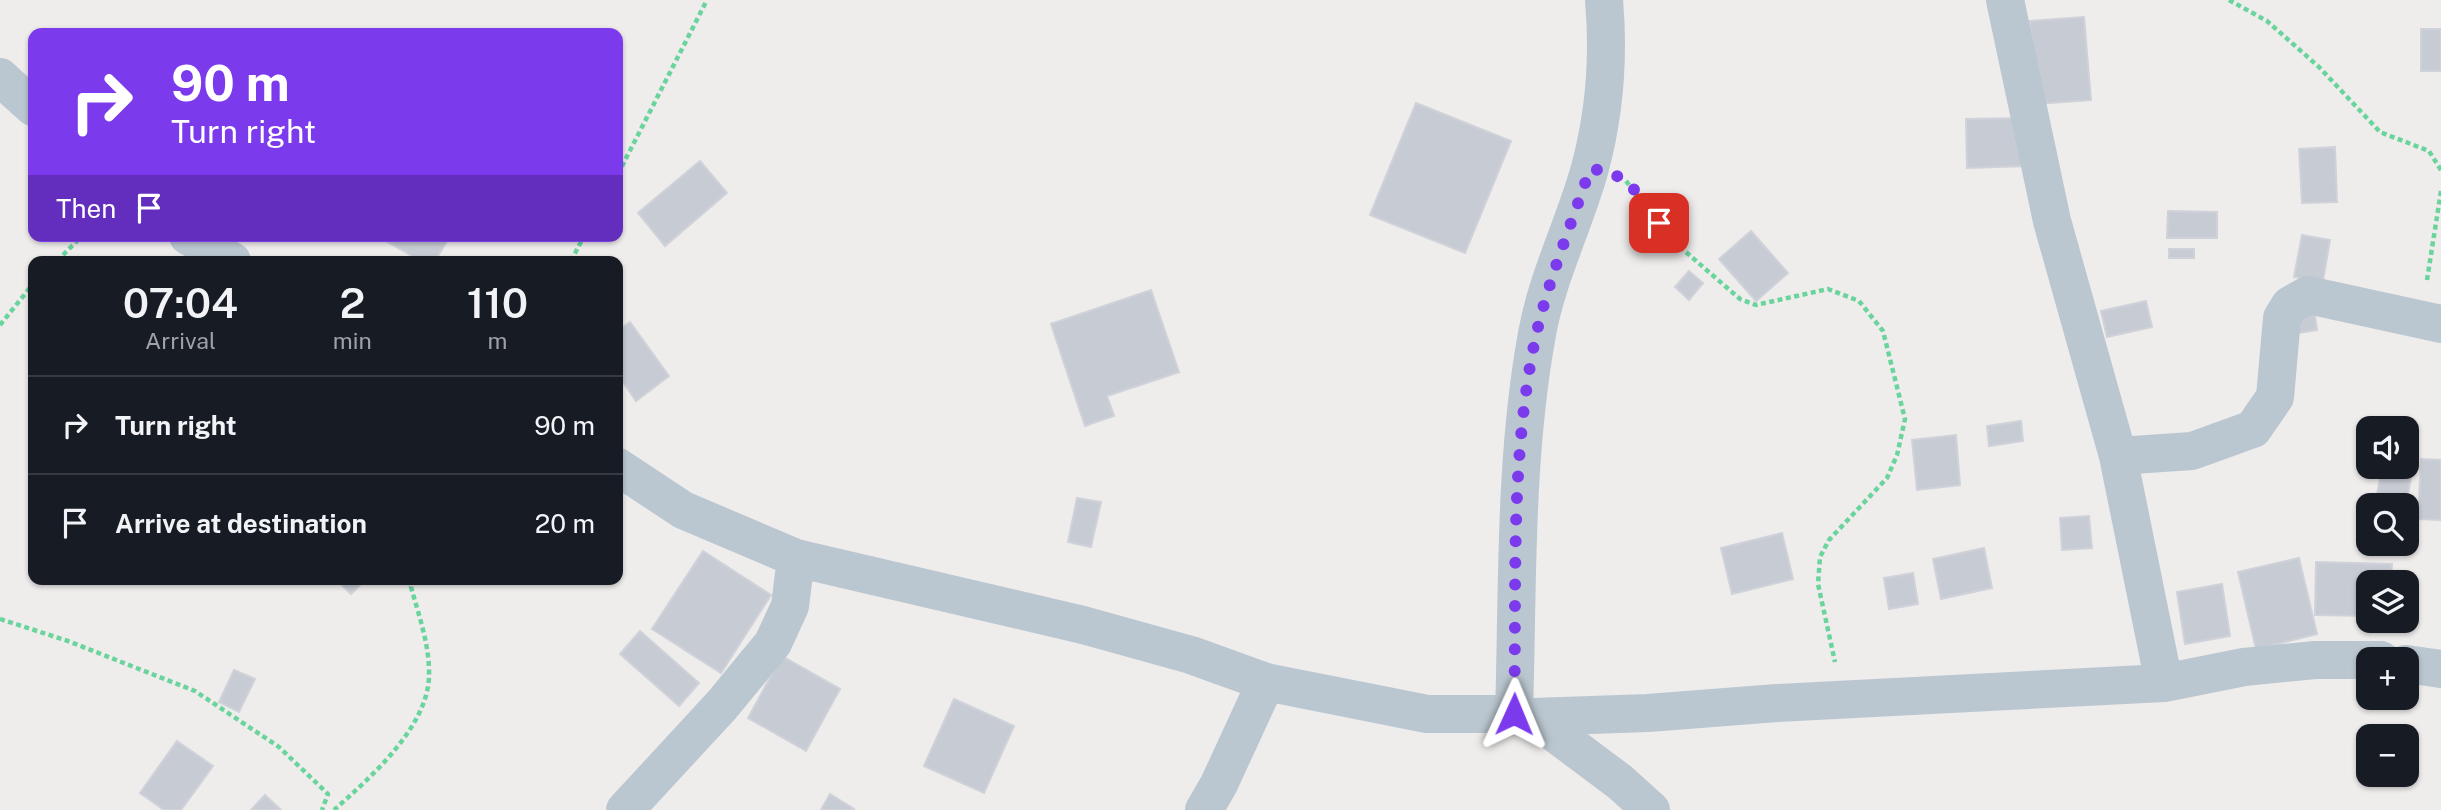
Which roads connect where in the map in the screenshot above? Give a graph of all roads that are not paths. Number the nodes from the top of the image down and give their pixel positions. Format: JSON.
{"nodes":[{"id":1,"x":1604,"y":0,"type":"edge"},
{"id":2,"x":2005,"y":0,"type":"edge"},
{"id":3,"x":0,"y":77,"type":"edge"},
{"id":4,"x":28,"y":102,"type":"edge"},
{"id":5,"x":199,"y":242,"type":"edge"},
{"id":6,"x":223,"y":256,"type":"edge"},
{"id":7,"x":2431,"y":321,"type":"edge"},
{"id":8,"x":2118,"y":456,"type":"junction"},
{"id":9,"x":623,"y":470,"type":"edge"},
{"id":10,"x":796,"y":558,"type":"junction"},
{"id":11,"x":2356,"y":660,"type":"edge"},
{"id":12,"x":2419,"y":666,"type":"edge"},
{"id":13,"x":2441,"y":669,"type":"edge"},
{"id":14,"x":1266,"y":682,"type":"junction"},
{"id":15,"x":2164,"y":683,"type":"junction"},
{"id":16,"x":1524,"y":716,"type":"junction"},
{"id":17,"x":625,"y":810,"type":"edge"},
{"id":18,"x":1204,"y":810,"type":"edge"},
{"id":19,"x":1651,"y":810,"type":"edge"}],
"edges":[{"from":1,"to":16,"type":"street"},
{"from":2,"to":8,"type":"street"},
{"from":3,"to":4,"type":"street"},
{"from":5,"to":6,"type":"street"},
{"from":7,"to":8,"type":"street"},
{"from":8,"to":15,"type":"street"},
{"from":9,"to":10,"type":"street"},
{"from":10,"to":14,"type":"street"},
{"from":10,"to":17,"type":"street"},
{"from":11,"to":15,"type":"street"},
{"from":12,"to":13,"type":"street"},
{"from":14,"to":16,"type":"street"},
{"from":14,"to":18,"type":"street"},
{"from":15,"to":16,"type":"street"},
{"from":16,"to":19,"type":"street"}]}
